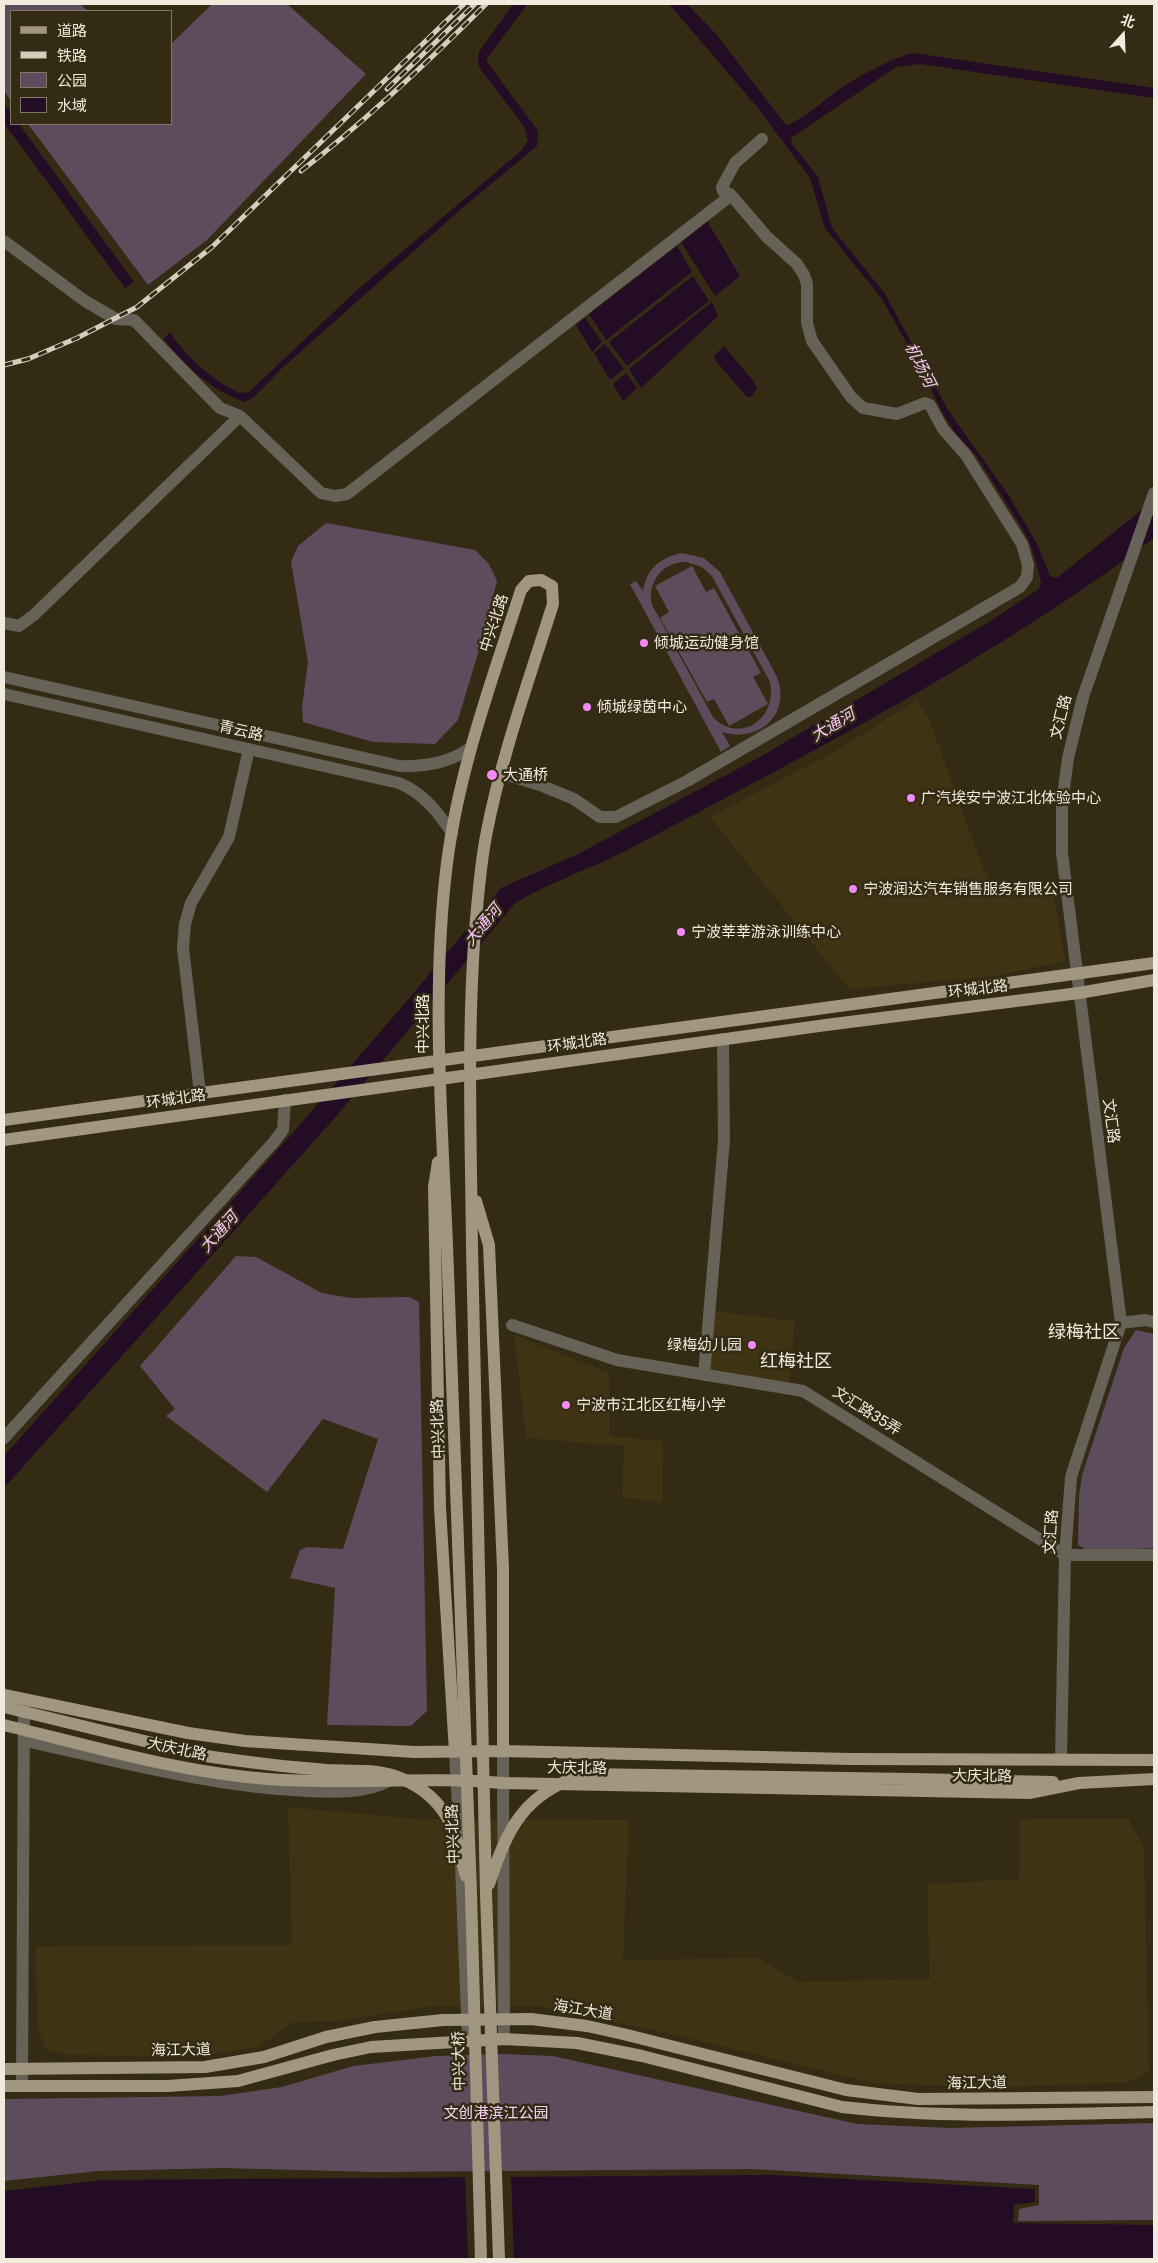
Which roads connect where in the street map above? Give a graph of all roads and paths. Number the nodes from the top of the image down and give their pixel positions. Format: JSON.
{"nodes":[{"id":1,"x":762,"y":139,"type":"dead end"},
{"id":2,"x":730,"y":194,"type":"junction"},
{"id":3,"x":4,"y":241,"type":"edge"},
{"id":4,"x":240,"y":416,"type":"junction"},
{"id":5,"x":1154,"y":493,"type":"edge"},
{"id":6,"x":4,"y":623,"type":"edge"},
{"id":7,"x":4,"y":677,"type":"edge"},
{"id":8,"x":4,"y":694,"type":"edge"},
{"id":9,"x":249,"y":749,"type":"junction"},
{"id":10,"x":470,"y":750,"type":"junction"},
{"id":11,"x":501,"y":773,"type":"junction"},
{"id":12,"x":452,"y":833,"type":"junction"},
{"id":13,"x":1154,"y":963,"type":"edge"},
{"id":14,"x":1077,"y":974,"type":"junction"},
{"id":15,"x":1154,"y":980,"type":"edge"},
{"id":16,"x":1079,"y":993,"type":"junction"},
{"id":17,"x":723,"y":1039,"type":"junction"},
{"id":18,"x":469,"y":1058,"type":"junction"},
{"id":19,"x":440,"y":1060,"type":"junction"},
{"id":20,"x":470,"y":1075,"type":"junction"},
{"id":21,"x":441,"y":1078,"type":"junction"},
{"id":22,"x":200,"y":1093,"type":"junction"},
{"id":23,"x":285,"y":1100,"type":"junction"},
{"id":24,"x":4,"y":1120,"type":"edge"},
{"id":25,"x":443,"y":1132,"type":"junction"},
{"id":26,"x":4,"y":1140,"type":"edge"},
{"id":27,"x":472,"y":1186,"type":"junction"},
{"id":28,"x":1154,"y":1322,"type":"edge"},
{"id":29,"x":1121,"y":1323,"type":"junction"},
{"id":30,"x":512,"y":1325,"type":"dead end"},
{"id":31,"x":704,"y":1374,"type":"junction"},
{"id":32,"x":4,"y":1438,"type":"edge"},
{"id":33,"x":1154,"y":1555,"type":"edge"},
{"id":34,"x":1065,"y":1556,"type":"junction"},
{"id":35,"x":4,"y":1695,"type":"edge"},
{"id":36,"x":24,"y":1705,"type":"junction"},
{"id":37,"x":4,"y":1707,"type":"edge"},
{"id":38,"x":4,"y":1725,"type":"edge"},
{"id":39,"x":25,"y":1735,"type":"junction"},
{"id":40,"x":503,"y":1751,"type":"junction"},
{"id":41,"x":455,"y":1752,"type":"junction"},
{"id":42,"x":1061,"y":1760,"type":"junction"},
{"id":43,"x":1154,"y":1760,"type":"edge"},
{"id":44,"x":457,"y":1779,"type":"junction"},
{"id":45,"x":1154,"y":1779,"type":"edge"},
{"id":46,"x":504,"y":1783,"type":"junction"},
{"id":47,"x":1079,"y":1783,"type":"junction"},
{"id":48,"x":471,"y":1893,"type":"junction"},
{"id":49,"x":486,"y":1894,"type":"junction"},
{"id":50,"x":468,"y":2020,"type":"junction"},
{"id":51,"x":503,"y":2020,"type":"junction"},
{"id":52,"x":504,"y":2039,"type":"junction"},
{"id":53,"x":468,"y":2040,"type":"junction"},
{"id":54,"x":22,"y":2068,"type":"junction"},
{"id":55,"x":4,"y":2069,"type":"edge"},
{"id":56,"x":22,"y":2085,"type":"junction"},
{"id":57,"x":4,"y":2086,"type":"edge"},
{"id":58,"x":1154,"y":2097,"type":"edge"},
{"id":59,"x":1154,"y":2112,"type":"edge"},
{"id":60,"x":481,"y":2259,"type":"edge"},
{"id":61,"x":498,"y":2259,"type":"edge"}],
"edges":[{"from":1,"to":2,"type":"street"},
{"from":2,"to":4,"type":"street"},
{"from":2,"to":11,"type":"street"},
{"from":3,"to":4,"type":"street"},
{"from":4,"to":6,"type":"street"},
{"from":5,"to":14,"type":"street","name":"文汇路"},
{"from":7,"to":10,"type":"street","name":"青云路"},
{"from":8,"to":9,"type":"street","name":"青云路"},
{"from":9,"to":12,"type":"street","name":"青云路"},
{"from":9,"to":22,"type":"street"},
{"from":10,"to":11,"type":"main road","name":"中兴北路"},
{"from":10,"to":12,"type":"main road","name":"中兴北路"},
{"from":11,"to":18,"type":"main road","name":"中兴北路"},
{"from":12,"to":19,"type":"main road","name":"中兴北路"},
{"from":13,"to":14,"type":"main road","name":"环城北路"},
{"from":14,"to":16,"type":"street","name":"文汇路"},
{"from":14,"to":18,"type":"main road","name":"环城北路"},
{"from":15,"to":16,"type":"main road","name":"环城北路"},
{"from":16,"to":17,"type":"main road","name":"环城北路"},
{"from":16,"to":29,"type":"street","name":"文汇路"},
{"from":17,"to":20,"type":"main road","name":"环城北路"},
{"from":17,"to":31,"type":"street"},
{"from":18,"to":19,"type":"main road","name":"环城北路"},
{"from":18,"to":20,"type":"main road","name":"中兴北路"},
{"from":19,"to":21,"type":"main road","name":"中兴北路"},
{"from":19,"to":22,"type":"main road","name":"环城北路"},
{"from":20,"to":21,"type":"main road","name":"环城北路"},
{"from":20,"to":27,"type":"main road","name":"中兴北路"},
{"from":21,"to":23,"type":"main road","name":"环城北路"},
{"from":21,"to":25,"type":"main road","name":"中兴北路"},
{"from":22,"to":24,"type":"main road","name":"环城北路"},
{"from":23,"to":26,"type":"main road","name":"环城北路"},
{"from":23,"to":32,"type":"street"},
{"from":25,"to":41,"type":"main road"},
{"from":25,"to":48,"type":"main road","name":"中兴北路","bridge":true},
{"from":27,"to":40,"type":"main road"},
{"from":27,"to":49,"type":"main road","name":"中兴北路","bridge":true},
{"from":28,"to":29,"type":"street"},
{"from":29,"to":34,"type":"street","name":"文汇路"},
{"from":30,"to":31,"type":"street","name":"文汇路35弄"},
{"from":31,"to":34,"type":"street","name":"文汇路35弄"},
{"from":33,"to":34,"type":"street"},
{"from":34,"to":42,"type":"street","name":"文汇路"},
{"from":35,"to":36,"type":"main road","name":"大庆北路"},
{"from":36,"to":37,"type":"main road","name":"大庆北路"},
{"from":36,"to":39,"type":"street"},
{"from":36,"to":41,"type":"main road","name":"大庆北路"},
{"from":36,"to":48,"type":"main road","bridge":true},
{"from":38,"to":39,"type":"main road","name":"大庆北路"},
{"from":39,"to":44,"type":"main road","name":"大庆北路"},
{"from":39,"to":54,"type":"street"},
{"from":40,"to":41,"type":"main road","name":"大庆北路"},
{"from":40,"to":42,"type":"main road","name":"大庆北路"},
{"from":40,"to":46,"type":"street"},
{"from":41,"to":44,"type":"street"},
{"from":42,"to":43,"type":"main road","name":"大庆北路"},
{"from":44,"to":46,"type":"main road","name":"大庆北路"},
{"from":44,"to":50,"type":"street"},
{"from":45,"to":47,"type":"main road","name":"大庆北路"},
{"from":46,"to":47,"type":"main road","name":"大庆北路"},
{"from":46,"to":51,"type":"street"},
{"from":47,"to":49,"type":"main road","bridge":true},
{"from":48,"to":60,"type":"main road","name":"中兴大桥","bridge":true},
{"from":49,"to":61,"type":"main road","bridge":true},
{"from":50,"to":51,"type":"main road","name":"海江大道"},
{"from":50,"to":53,"type":"street"},
{"from":50,"to":54,"type":"main road","name":"海江大道"},
{"from":51,"to":52,"type":"street"},
{"from":51,"to":58,"type":"main road","name":"海江大道"},
{"from":52,"to":53,"type":"main road","name":"海江大道"},
{"from":52,"to":59,"type":"main road","name":"海江大道"},
{"from":53,"to":56,"type":"main road","name":"海江大道"},
{"from":54,"to":55,"type":"main road","name":"海江大道"},
{"from":54,"to":56,"type":"street"},
{"from":56,"to":57,"type":"main road","name":"海江大道"}]}
